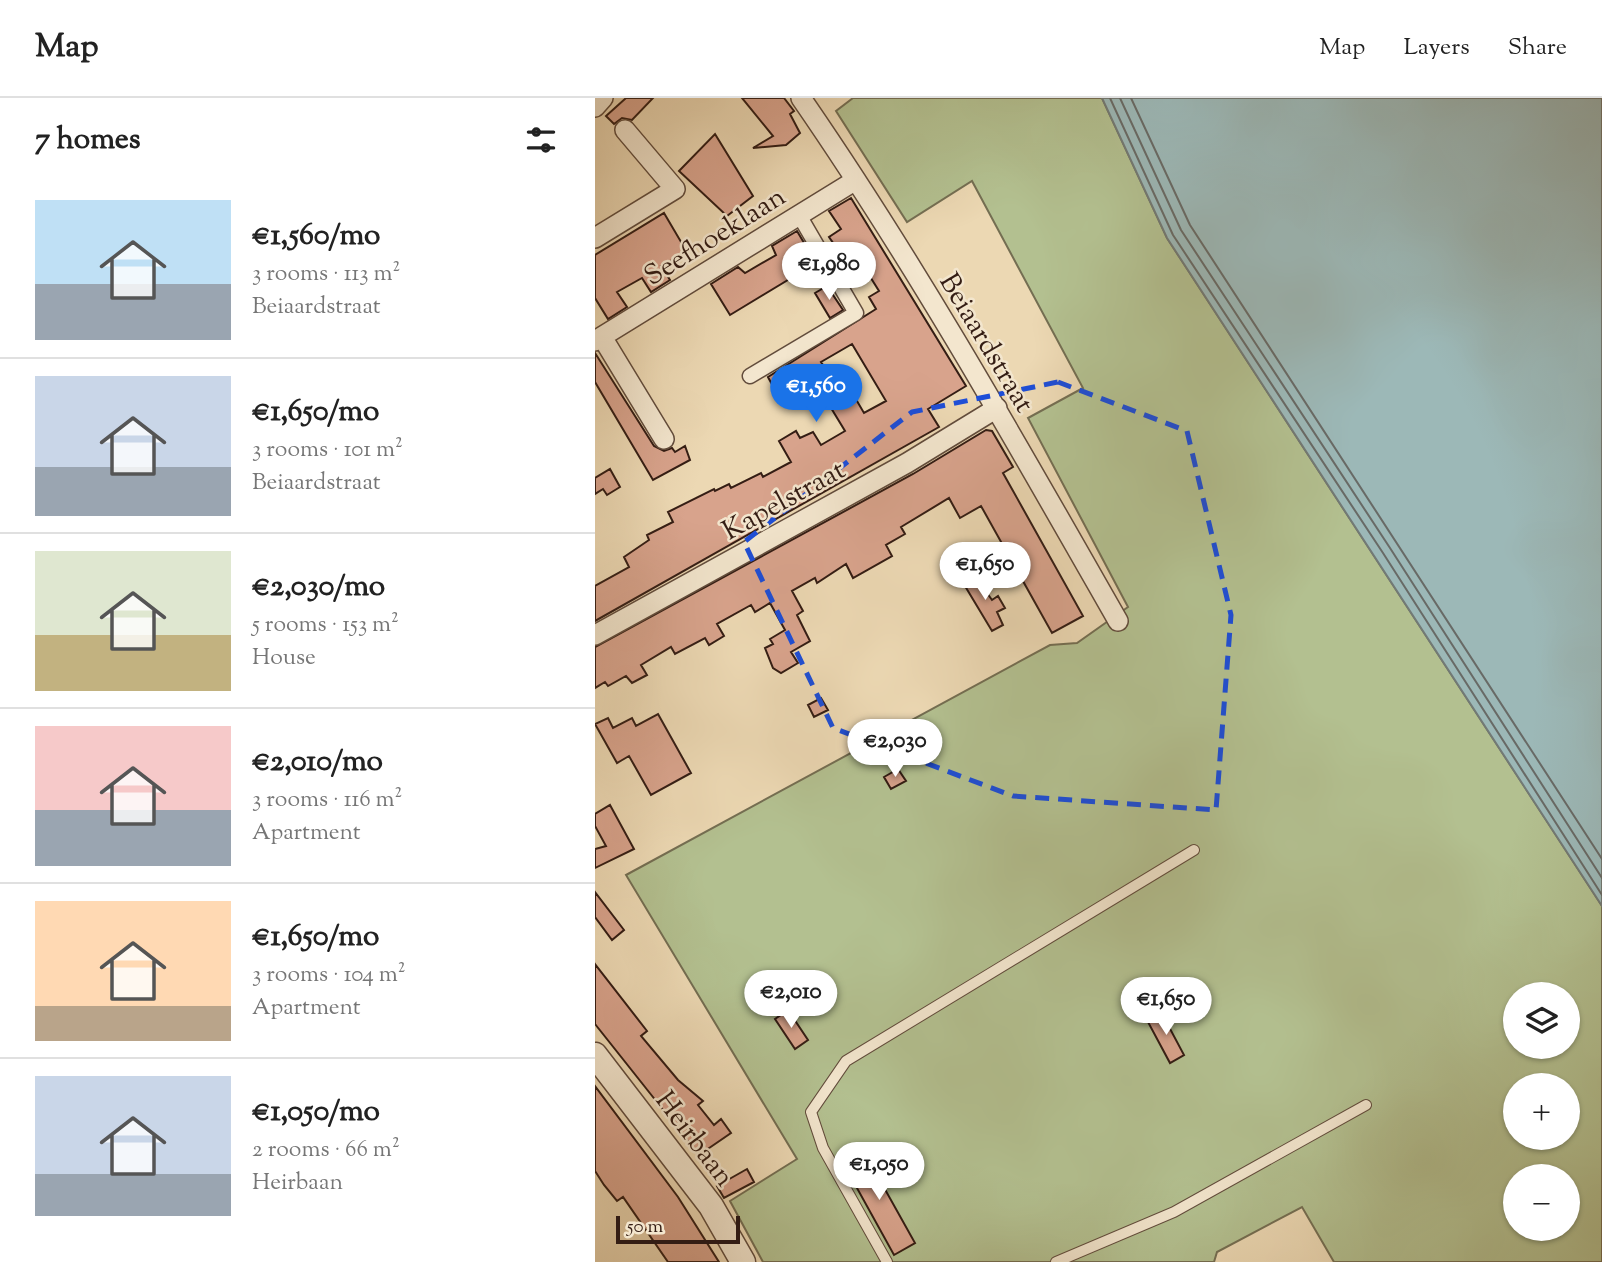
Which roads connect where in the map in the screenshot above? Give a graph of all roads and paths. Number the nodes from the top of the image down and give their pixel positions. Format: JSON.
{"nodes":[{"id":1,"x":603,"y":98,"type":"edge"},
{"id":2,"x":801,"y":98,"type":"edge"},
{"id":3,"x":595,"y":107,"type":"edge"},
{"id":4,"x":625,"y":130,"type":"dead end"},
{"id":5,"x":856,"y":180,"type":"junction"},
{"id":6,"x":799,"y":215,"type":"junction"},
{"id":7,"x":595,"y":238,"type":"edge"},
{"id":8,"x":599,"y":339,"type":"edge"},
{"id":9,"x":750,"y":376,"type":"dead end"},
{"id":10,"x":997,"y":408,"type":"junction"},
{"id":11,"x":664,"y":439,"type":"dead end"},
{"id":12,"x":1118,"y":621,"type":"dead end"},
{"id":13,"x":595,"y":635,"type":"edge"},
{"id":14,"x":1194,"y":850,"type":"dead end"},
{"id":15,"x":595,"y":1055,"type":"edge"},
{"id":16,"x":1366,"y":1105,"type":"dead end"},
{"id":17,"x":743,"y":1262,"type":"edge"},
{"id":18,"x":887,"y":1262,"type":"edge"},
{"id":19,"x":1056,"y":1262,"type":"edge"}],
"edges":[{"from":1,"to":3,"type":"street"},
{"from":2,"to":5,"type":"street","name":"Beiaardstraat"},
{"from":4,"to":7,"type":"street"},
{"from":5,"to":6,"type":"street","name":"Seefhoeklaan"},
{"from":5,"to":10,"type":"street","name":"Beiaardstraat"},
{"from":6,"to":8,"type":"street","name":"Seefhoeklaan"},
{"from":6,"to":9,"type":"street"},
{"from":8,"to":11,"type":"street","name":"Seefhoeklaan"},
{"from":10,"to":12,"type":"street","name":"Beiaardstraat"},
{"from":10,"to":13,"type":"street","name":"Kapelstraat"},
{"from":14,"to":18,"type":"lane"},
{"from":15,"to":17,"type":"street","name":"Heirbaan"},
{"from":16,"to":19,"type":"lane"}]}
